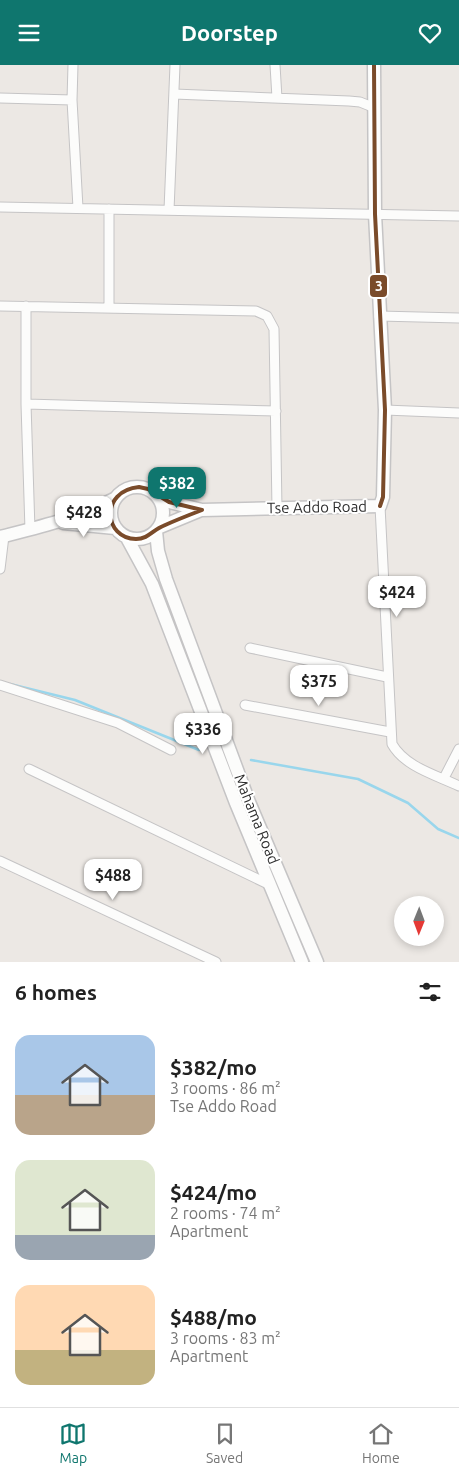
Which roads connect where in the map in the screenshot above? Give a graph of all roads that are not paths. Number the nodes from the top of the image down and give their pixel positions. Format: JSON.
{"nodes":[{"id":1,"x":73,"y":65,"type":"edge"},
{"id":2,"x":175,"y":65,"type":"edge"},
{"id":3,"x":275,"y":65,"type":"edge"},
{"id":4,"x":374,"y":65,"type":"edge"},
{"id":5,"x":174,"y":94,"type":"junction"},
{"id":6,"x":0,"y":98,"type":"edge"},
{"id":7,"x":277,"y":98,"type":"junction"},
{"id":8,"x":72,"y":100,"type":"junction"},
{"id":9,"x":375,"y":108,"type":"junction"},
{"id":10,"x":0,"y":207,"type":"edge"},
{"id":11,"x":78,"y":208,"type":"junction"},
{"id":12,"x":109,"y":209,"type":"junction"},
{"id":13,"x":169,"y":210,"type":"junction"},
{"id":14,"x":375,"y":214,"type":"junction"},
{"id":15,"x":459,"y":216,"type":"edge"},
{"id":16,"x":0,"y":305,"type":"edge"},
{"id":17,"x":26,"y":306,"type":"junction"},
{"id":18,"x":109,"y":308,"type":"junction"},
{"id":19,"x":379,"y":317,"type":"junction"},
{"id":20,"x":459,"y":318,"type":"edge"},
{"id":21,"x":26,"y":404,"type":"junction"},
{"id":22,"x":276,"y":411,"type":"junction"},
{"id":23,"x":385,"y":411,"type":"junction"},
{"id":24,"x":459,"y":413,"type":"edge"},
{"id":25,"x":156,"y":495,"type":"junction"},
{"id":26,"x":114,"y":499,"type":"junction"},
{"id":27,"x":380,"y":506,"type":"junction"},
{"id":28,"x":277,"y":509,"type":"junction"},
{"id":29,"x":202,"y":510,"type":"junction"},
{"id":30,"x":56,"y":523,"type":"junction"},
{"id":31,"x":115,"y":528,"type":"junction"},
{"id":32,"x":30,"y":529,"type":"junction"},
{"id":33,"x":158,"y":529,"type":"junction"},
{"id":34,"x":2,"y":537,"type":"edge"},
{"id":35,"x":127,"y":538,"type":"junction"},
{"id":36,"x":0,"y":569,"type":"edge"},
{"id":37,"x":250,"y":647,"type":"dead end"},
{"id":38,"x":387,"y":677,"type":"junction"},
{"id":39,"x":0,"y":685,"type":"edge"},
{"id":40,"x":245,"y":705,"type":"dead end"},
{"id":41,"x":390,"y":732,"type":"junction"},
{"id":42,"x":459,"y":749,"type":"edge"},
{"id":43,"x":171,"y":750,"type":"dead end"},
{"id":44,"x":29,"y":769,"type":"dead end"},
{"id":45,"x":444,"y":779,"type":"junction"},
{"id":46,"x":459,"y":785,"type":"edge"},
{"id":47,"x":0,"y":861,"type":"edge"},
{"id":48,"x":270,"y":885,"type":"junction"},
{"id":49,"x":216,"y":962,"type":"edge"},
{"id":50,"x":302,"y":962,"type":"edge"},
{"id":51,"x":317,"y":962,"type":"edge"}],
"edges":[{"from":1,"to":8,"type":"street"},
{"from":2,"to":5,"type":"street"},
{"from":3,"to":7,"type":"street"},
{"from":4,"to":9,"type":"street","name":"Tse Addo Road"},
{"from":5,"to":7,"type":"street"},
{"from":5,"to":13,"type":"street"},
{"from":6,"to":8,"type":"street"},
{"from":7,"to":9,"type":"street"},
{"from":8,"to":11,"type":"street"},
{"from":9,"to":14,"type":"street","name":"Tse Addo Road"},
{"from":10,"to":11,"type":"street"},
{"from":11,"to":12,"type":"street"},
{"from":12,"to":13,"type":"street"},
{"from":12,"to":18,"type":"street"},
{"from":13,"to":14,"type":"street"},
{"from":14,"to":15,"type":"street"},
{"from":14,"to":19,"type":"street","name":"Tse Addo Road"},
{"from":16,"to":17,"type":"street"},
{"from":17,"to":18,"type":"street"},
{"from":17,"to":21,"type":"street"},
{"from":18,"to":22,"type":"street"},
{"from":19,"to":20,"type":"street"},
{"from":19,"to":23,"type":"street","name":"Tse Addo Road"},
{"from":21,"to":22,"type":"street"},
{"from":21,"to":32,"type":"street"},
{"from":22,"to":28,"type":"street"},
{"from":23,"to":24,"type":"street"},
{"from":23,"to":27,"type":"street","name":"Tse Addo Road"},
{"from":25,"to":26,"type":"street"},
{"from":25,"to":29,"type":"street","name":"Tse Addo Road"},
{"from":25,"to":33,"type":"street"},
{"from":26,"to":30,"type":"street"},
{"from":26,"to":31,"type":"street"},
{"from":27,"to":28,"type":"street","name":"Tse Addo Road"},
{"from":27,"to":38,"type":"street"},
{"from":28,"to":29,"type":"street","name":"Tse Addo Road"},
{"from":29,"to":33,"type":"street","name":"Tse Addo Road"},
{"from":30,"to":31,"type":"street"},
{"from":30,"to":32,"type":"street"},
{"from":31,"to":35,"type":"street"},
{"from":32,"to":34,"type":"street"},
{"from":33,"to":35,"type":"street"},
{"from":33,"to":51,"type":"street","name":"Mahama Road"},
{"from":34,"to":36,"type":"street"},
{"from":35,"to":48,"type":"street","name":"Mahama Road"},
{"from":37,"to":38,"type":"street"},
{"from":38,"to":41,"type":"street"},
{"from":39,"to":43,"type":"street"},
{"from":40,"to":41,"type":"street"},
{"from":41,"to":45,"type":"street"},
{"from":42,"to":45,"type":"street"},
{"from":44,"to":48,"type":"street"},
{"from":45,"to":46,"type":"street"},
{"from":47,"to":49,"type":"street"},
{"from":48,"to":50,"type":"street","name":"Mahama Road"}]}
